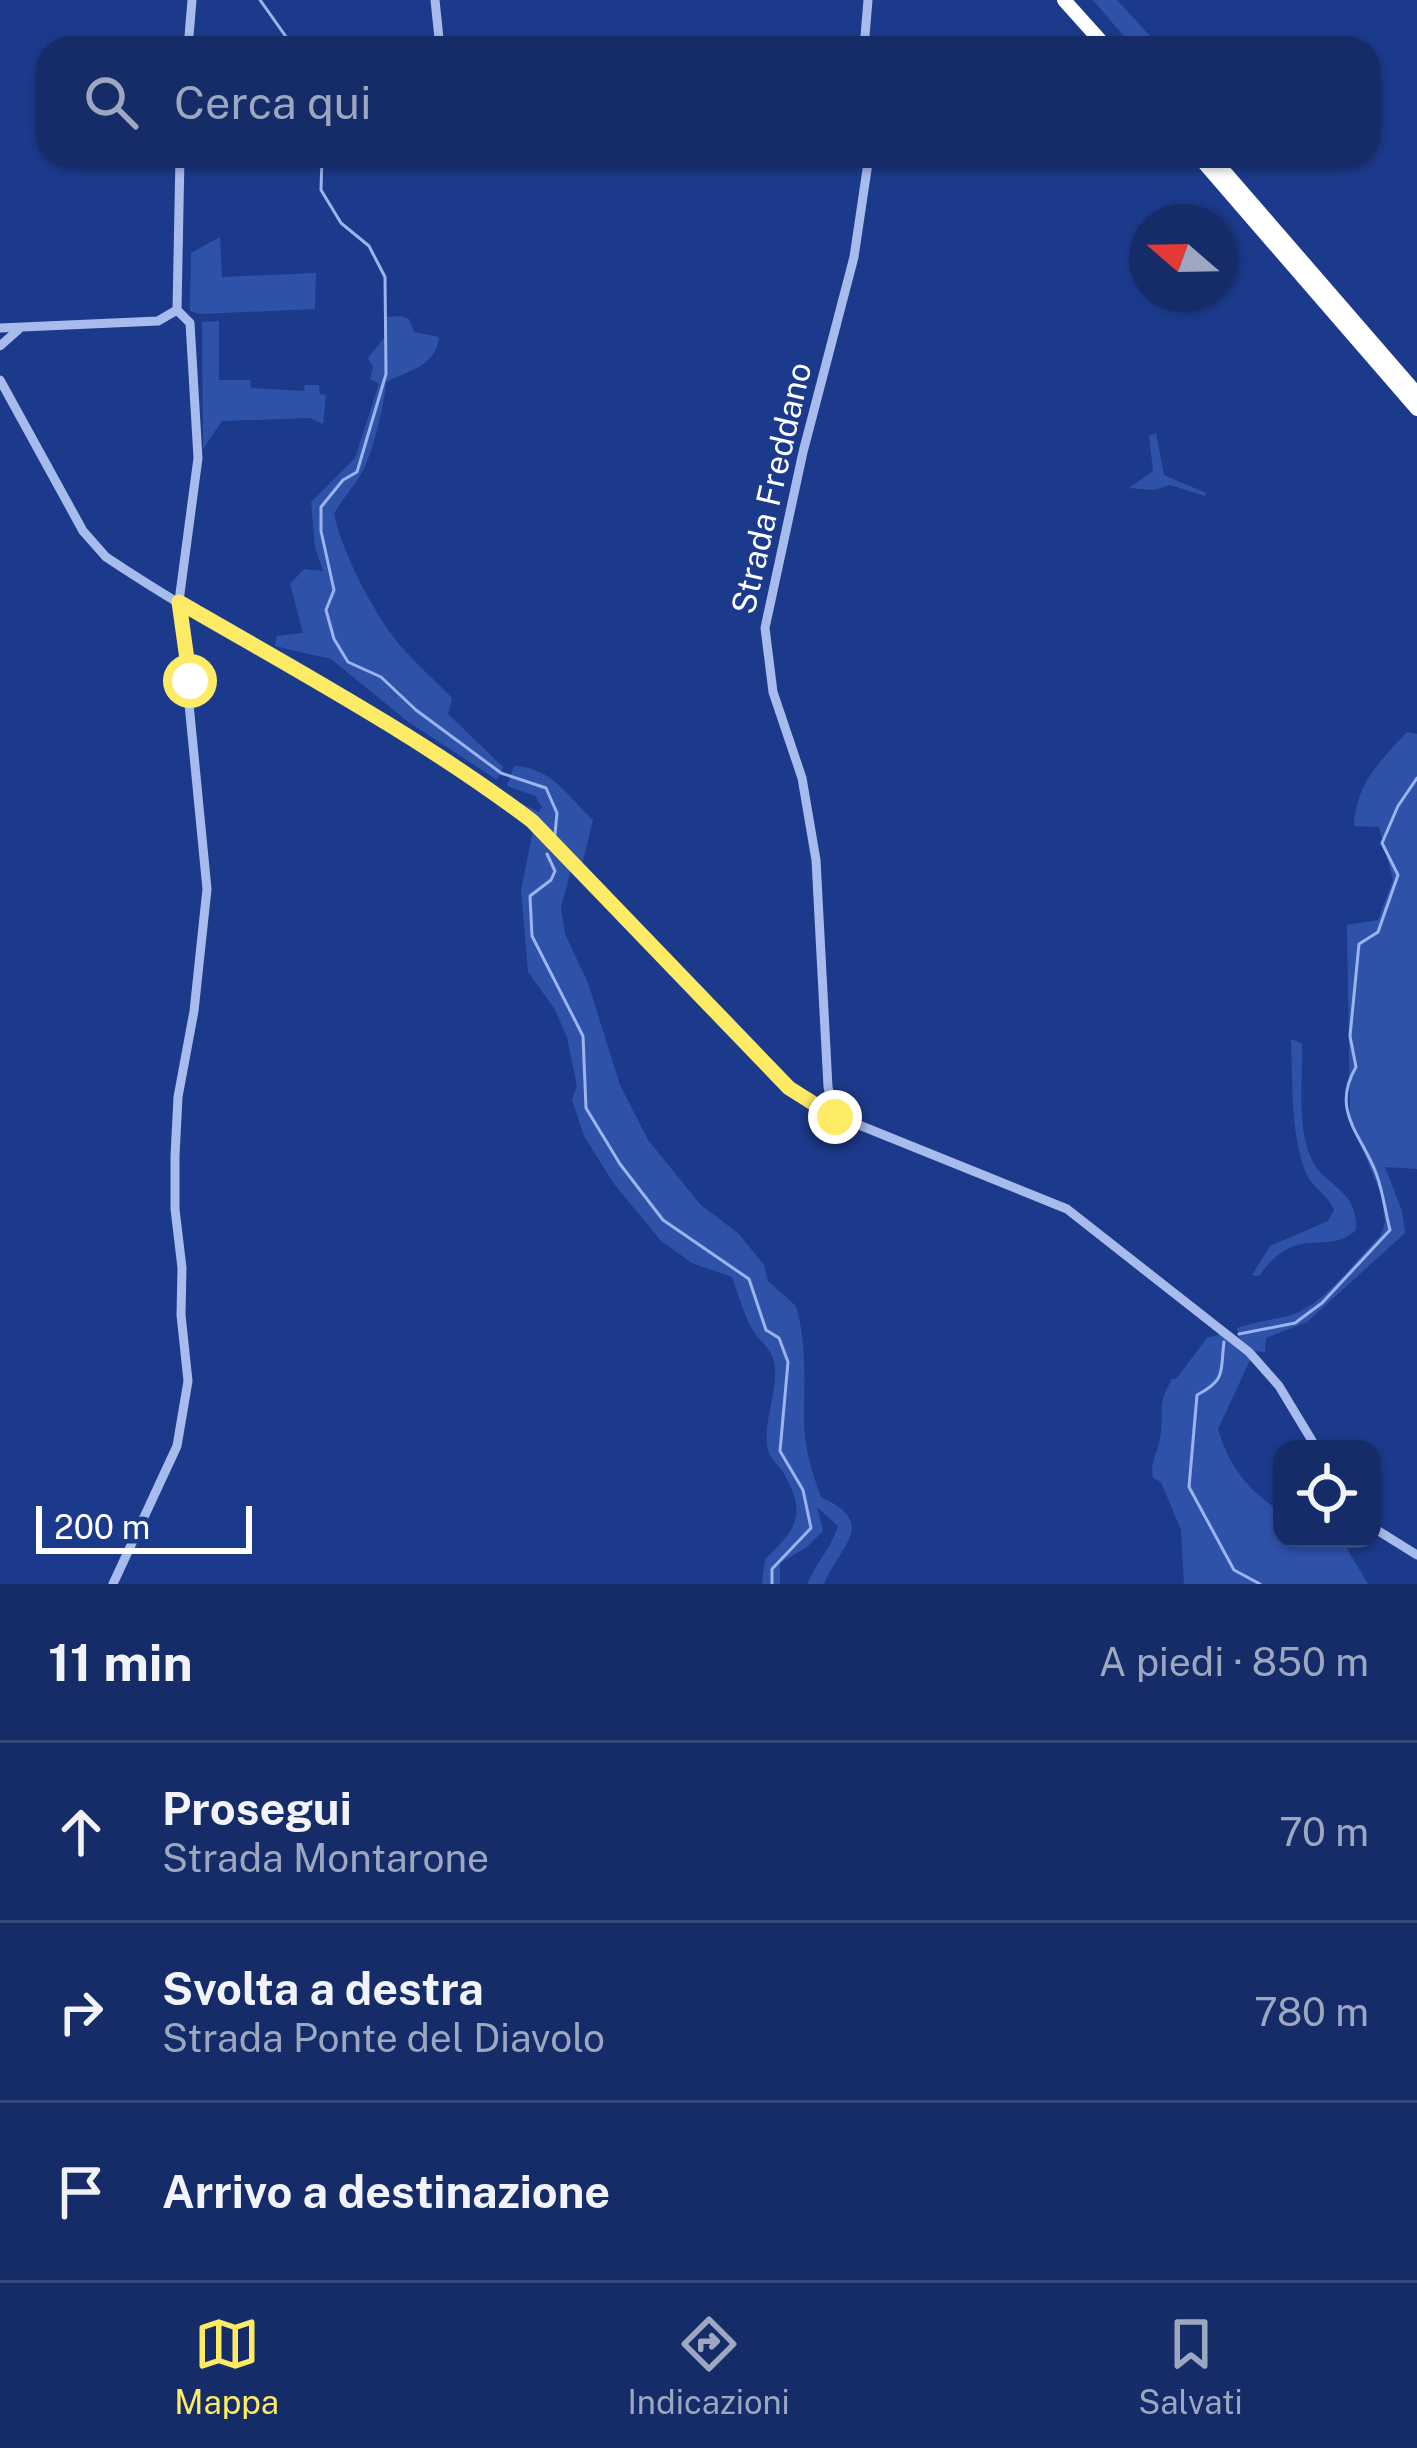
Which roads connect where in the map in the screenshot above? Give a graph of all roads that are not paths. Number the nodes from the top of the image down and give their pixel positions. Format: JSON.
{"nodes":[{"id":1,"x":192,"y":0,"type":"edge"},
{"id":2,"x":435,"y":0,"type":"edge"},
{"id":3,"x":868,"y":0,"type":"edge"},
{"id":4,"x":1064,"y":0,"type":"edge"},
{"id":5,"x":1077,"y":0,"type":"edge"},
{"id":6,"x":189,"y":36,"type":"edge"},
{"id":7,"x":439,"y":36,"type":"edge"},
{"id":8,"x":865,"y":36,"type":"edge"},
{"id":9,"x":1096,"y":36,"type":"edge"},
{"id":10,"x":1108,"y":36,"type":"edge"},
{"id":11,"x":180,"y":168,"type":"edge"},
{"id":12,"x":867,"y":168,"type":"edge"},
{"id":13,"x":1209,"y":168,"type":"edge"},
{"id":14,"x":1221,"y":168,"type":"edge"},
{"id":15,"x":1322,"y":294,"type":"junction"},
{"id":16,"x":176,"y":310,"type":"junction"},
{"id":17,"x":21,"y":327,"type":"junction"},
{"id":18,"x":0,"y":328,"type":"edge"},
{"id":19,"x":0,"y":346,"type":"edge"},
{"id":20,"x":0,"y":380,"type":"edge"},
{"id":21,"x":1417,"y":394,"type":"edge"},
{"id":22,"x":1417,"y":409,"type":"edge"},
{"id":23,"x":179,"y":602,"type":"junction"},
{"id":24,"x":835,"y":1117,"type":"junction"},
{"id":25,"x":1312,"y":1440,"type":"edge"},
{"id":26,"x":1381,"y":1533,"type":"edge"},
{"id":27,"x":1417,"y":1555,"type":"edge"},
{"id":28,"x":112,"y":1584,"type":"edge"}],
"edges":[{"from":1,"to":6,"type":"street"},
{"from":2,"to":7,"type":"street"},
{"from":3,"to":8,"type":"street"},
{"from":4,"to":9,"type":"highway"},
{"from":5,"to":10,"type":"highway"},
{"from":11,"to":16,"type":"street"},
{"from":12,"to":24,"type":"street","name":"Strada Freddano"},
{"from":13,"to":15,"type":"highway"},
{"from":14,"to":15,"type":"highway"},
{"from":15,"to":21,"type":"highway"},
{"from":15,"to":22,"type":"highway"},
{"from":16,"to":17,"type":"street"},
{"from":16,"to":23,"type":"street"},
{"from":17,"to":18,"type":"street"},
{"from":17,"to":19,"type":"street"},
{"from":20,"to":23,"type":"street"},
{"from":23,"to":24,"type":"street"},
{"from":23,"to":28,"type":"street"},
{"from":24,"to":25,"type":"street"},
{"from":26,"to":27,"type":"street"}]}
